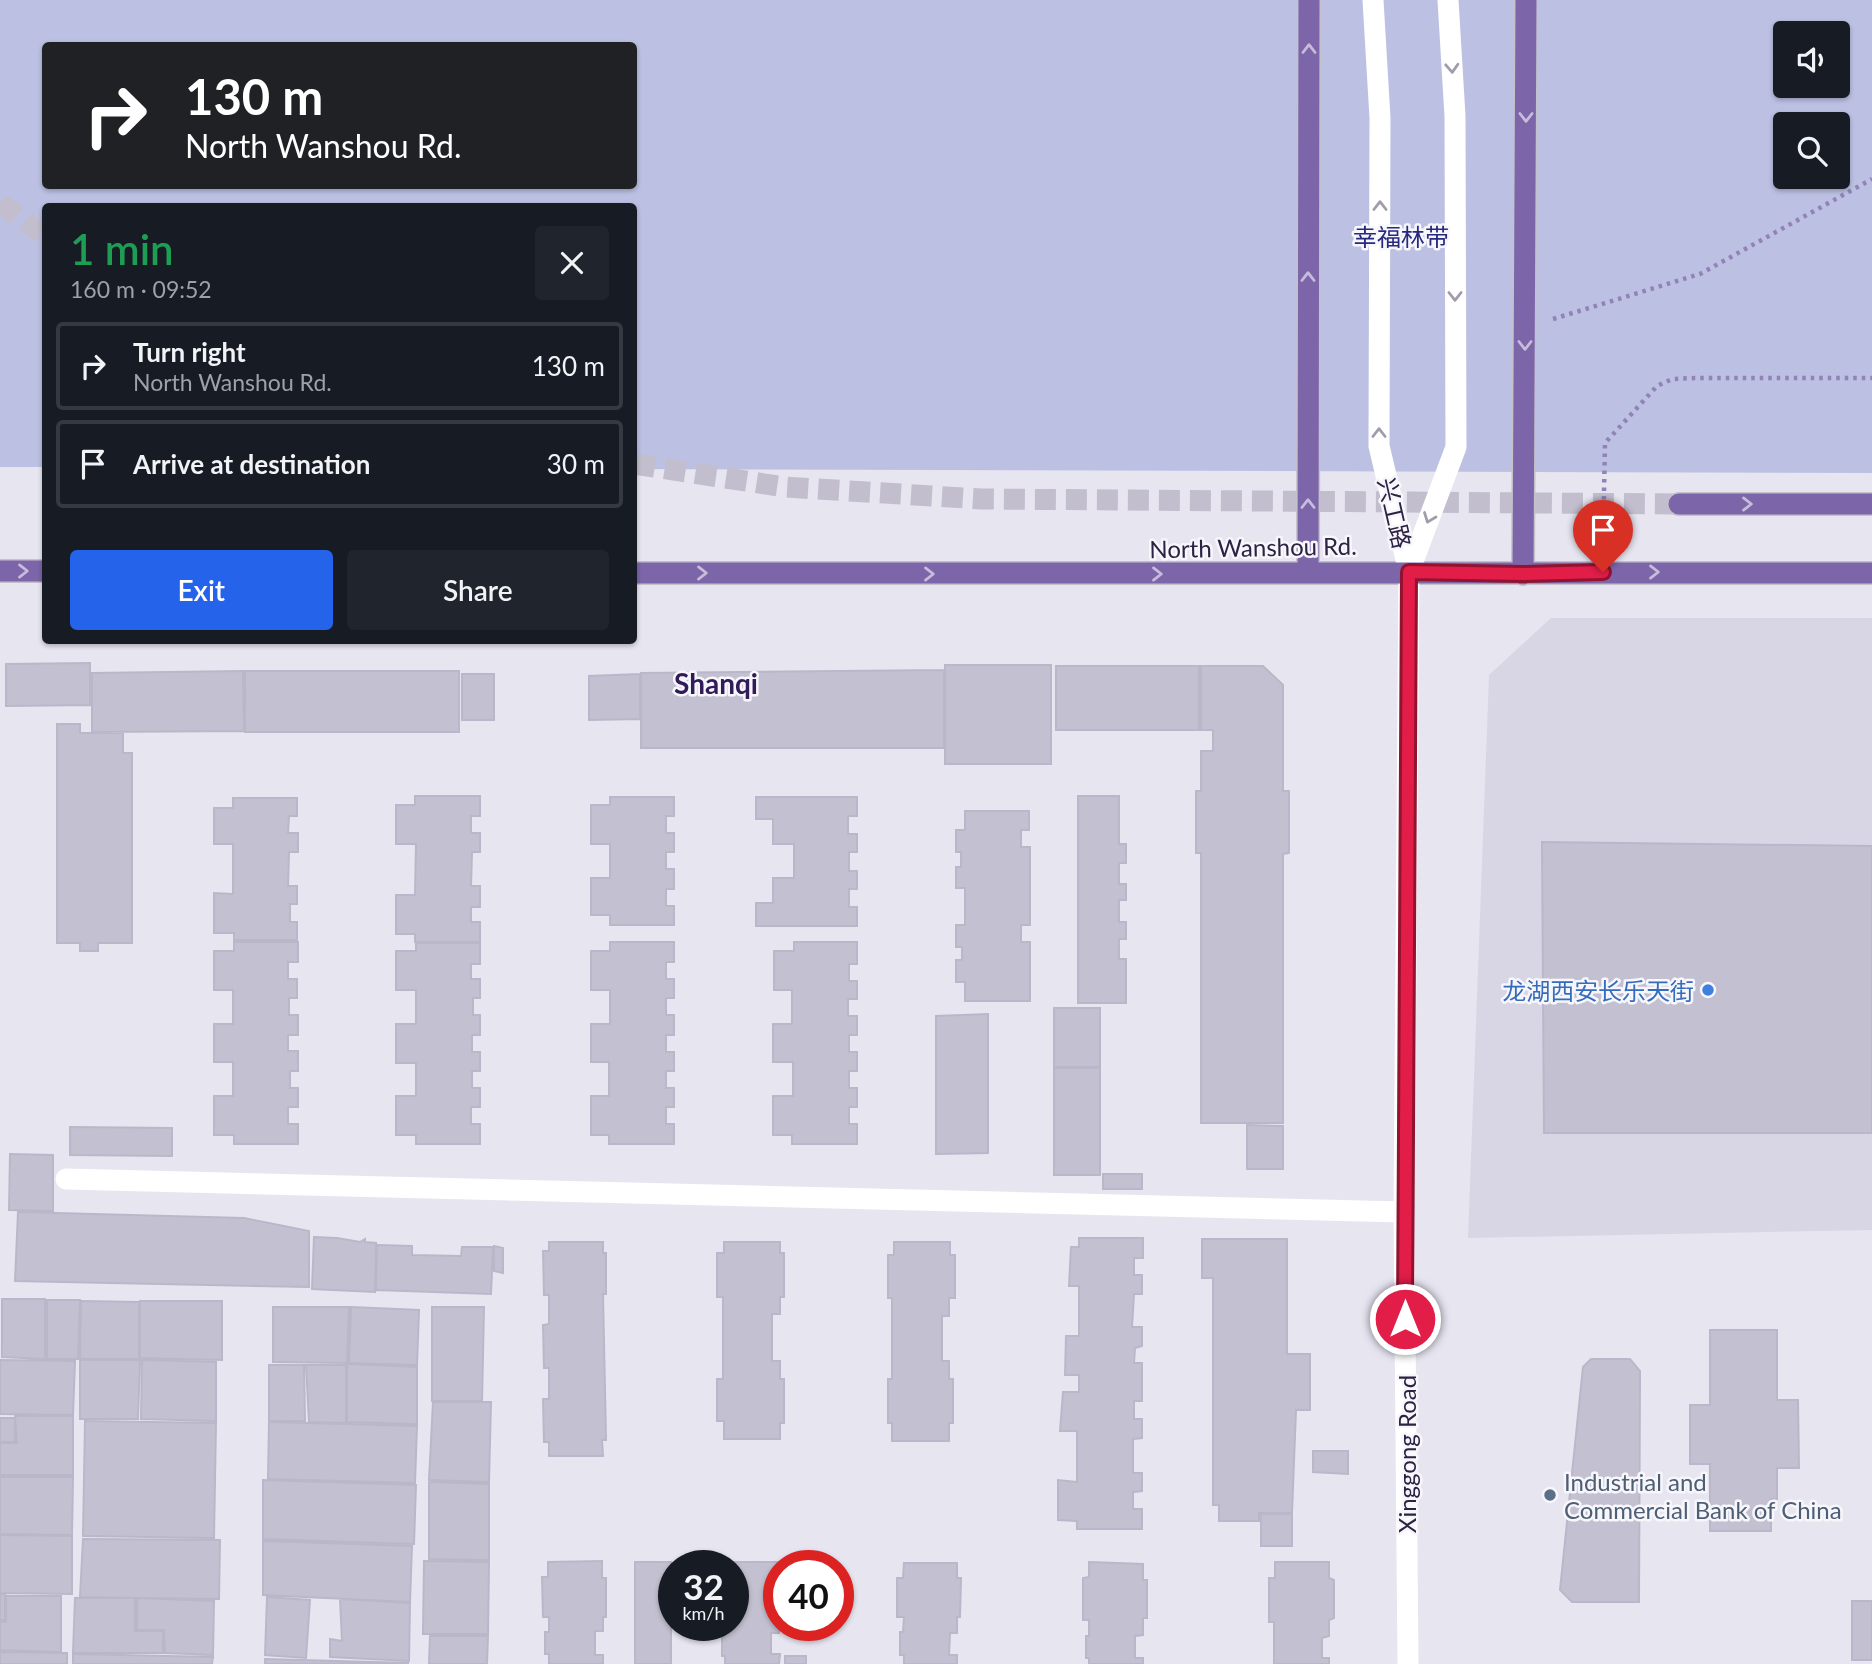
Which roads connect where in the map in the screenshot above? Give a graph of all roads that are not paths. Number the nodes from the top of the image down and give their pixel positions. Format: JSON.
{"nodes":[{"id":1,"x":1309,"y":0,"type":"edge"},
{"id":2,"x":1373,"y":0,"type":"edge"},
{"id":3,"x":1448,"y":0,"type":"edge"},
{"id":4,"x":1526,"y":0,"type":"edge"},
{"id":5,"x":1679,"y":503,"type":"tunnel mouth"},
{"id":6,"x":1872,"y":504,"type":"edge"},
{"id":7,"x":0,"y":571,"type":"edge"},
{"id":8,"x":42,"y":571,"type":"edge"},
{"id":9,"x":1409,"y":572,"type":"junction"},
{"id":10,"x":637,"y":573,"type":"edge"},
{"id":11,"x":1308,"y":573,"type":"junction"},
{"id":12,"x":1872,"y":573,"type":"edge"},
{"id":13,"x":1523,"y":574,"type":"junction"},
{"id":14,"x":66,"y":1179,"type":"dead end"},
{"id":15,"x":1404,"y":1212,"type":"junction"},
{"id":16,"x":1408,"y":1664,"type":"edge"}],
"edges":[{"from":11,"to":1,"type":"main road","one_way":true},
{"from":9,"to":2,"type":"street","name":"兴工路","one_way":true},
{"from":3,"to":9,"type":"street","name":"兴工路","one_way":true},
{"from":4,"to":13,"type":"main road","one_way":true},
{"from":5,"to":6,"type":"main road","one_way":true},
{"from":7,"to":8,"type":"main road","one_way":true},
{"from":9,"to":11,"type":"main road","name":"North Wanshou Rd."},
{"from":9,"to":13,"type":"main road","name":"North Wanshou Rd."},
{"from":9,"to":15,"type":"street","name":"Xinggong Road"},
{"from":10,"to":11,"type":"main road","name":"North Wanshou Rd.","one_way":true},
{"from":13,"to":12,"type":"main road","name":"North Wanshou Rd.","one_way":true},
{"from":14,"to":15,"type":"street"},
{"from":15,"to":16,"type":"street","name":"Xinggong Road"}]}
